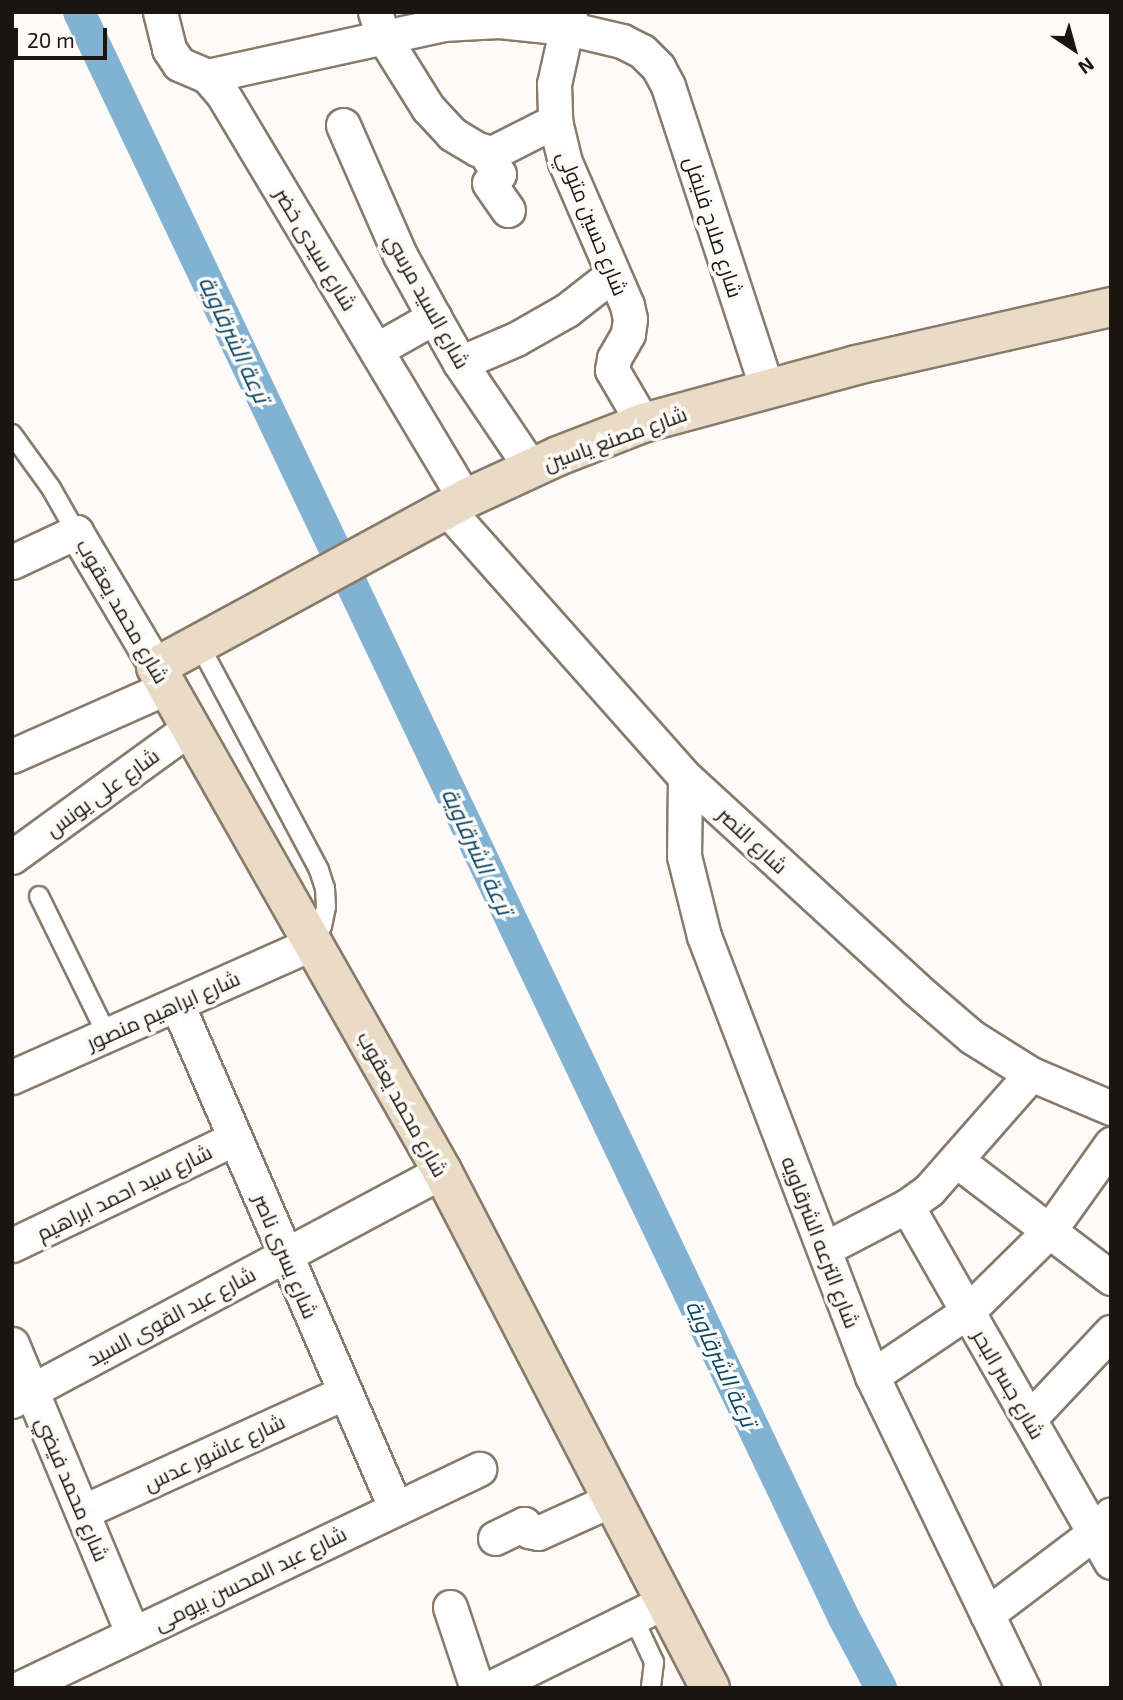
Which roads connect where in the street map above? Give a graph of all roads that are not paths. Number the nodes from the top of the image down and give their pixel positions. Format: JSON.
{"nodes":[{"id":1,"x":160,"y":12,"type":"edge"},
{"id":2,"x":442,"y":18,"type":"edge"},
{"id":3,"x":568,"y":20,"type":"edge"},
{"id":4,"x":379,"y":24,"type":"edge"},
{"id":5,"x":207,"y":76,"type":"junction"},
{"id":6,"x":555,"y":121,"type":"junction"},
{"id":7,"x":342,"y":125,"type":"dead end"},
{"id":8,"x":485,"y":152,"type":"junction"},
{"id":9,"x":509,"y":210,"type":"dead end"},
{"id":10,"x":613,"y":274,"type":"junction"},
{"id":11,"x":1111,"y":307,"type":"edge"},
{"id":12,"x":434,"y":317,"type":"junction"},
{"id":13,"x":376,"y":350,"type":"junction"},
{"id":14,"x":460,"y":363,"type":"junction"},
{"id":15,"x":767,"y":389,"type":"junction"},
{"id":16,"x":643,"y":423,"type":"junction"},
{"id":17,"x":12,"y":434,"type":"edge"},
{"id":18,"x":531,"y":468,"type":"junction"},
{"id":19,"x":456,"y":504,"type":"junction"},
{"id":20,"x":76,"y":532,"type":"junction"},
{"id":21,"x":12,"y":562,"type":"edge"},
{"id":22,"x":199,"y":644,"type":"junction"},
{"id":23,"x":162,"y":677,"type":"junction"},
{"id":24,"x":191,"y":727,"type":"junction"},
{"id":25,"x":12,"y":756,"type":"edge"},
{"id":26,"x":685,"y":777,"type":"junction"},
{"id":27,"x":12,"y":857,"type":"edge"},
{"id":28,"x":39,"y":896,"type":"dead end"},
{"id":29,"x":313,"y":943,"type":"junction"},
{"id":30,"x":177,"y":1004,"type":"junction"},
{"id":31,"x":107,"y":1035,"type":"junction"},
{"id":32,"x":1031,"y":1074,"type":"junction"},
{"id":33,"x":12,"y":1077,"type":"edge"},
{"id":34,"x":1111,"y":1108,"type":"edge"},
{"id":35,"x":235,"y":1138,"type":"junction"},
{"id":36,"x":1111,"y":1144,"type":"edge"},
{"id":37,"x":956,"y":1160,"type":"junction"},
{"id":38,"x":442,"y":1171,"type":"junction"},
{"id":39,"x":907,"y":1206,"type":"junction"},
{"id":40,"x":1049,"y":1231,"type":"junction"},
{"id":41,"x":12,"y":1245,"type":"edge"},
{"id":42,"x":824,"y":1249,"type":"junction"},
{"id":43,"x":286,"y":1255,"type":"junction"},
{"id":44,"x":1111,"y":1278,"type":"edge"},
{"id":45,"x":967,"y":1312,"type":"junction"},
{"id":46,"x":1111,"y":1332,"type":"edge"},
{"id":47,"x":12,"y":1344,"type":"edge"},
{"id":48,"x":872,"y":1376,"type":"junction"},
{"id":49,"x":345,"y":1392,"type":"junction"},
{"id":50,"x":22,"y":1396,"type":"edge"},
{"id":51,"x":1029,"y":1419,"type":"junction"},
{"id":52,"x":479,"y":1469,"type":"dead end"},
{"id":53,"x":611,"y":1500,"type":"junction"},
{"id":54,"x":396,"y":1508,"type":"junction"},
{"id":55,"x":82,"y":1512,"type":"junction"},
{"id":56,"x":1102,"y":1523,"type":"edge"},
{"id":57,"x":495,"y":1538,"type":"dead end"},
{"id":58,"x":1111,"y":1562,"type":"edge"},
{"id":59,"x":450,"y":1607,"type":"dead end"},
{"id":60,"x":648,"y":1610,"type":"junction"},
{"id":61,"x":987,"y":1614,"type":"junction"},
{"id":62,"x":133,"y":1634,"type":"junction"},
{"id":63,"x":20,"y":1688,"type":"edge"},
{"id":64,"x":477,"y":1688,"type":"edge"},
{"id":65,"x":490,"y":1688,"type":"edge"},
{"id":66,"x":651,"y":1688,"type":"edge"},
{"id":67,"x":710,"y":1688,"type":"edge"},
{"id":68,"x":1023,"y":1688,"type":"edge"}],
"edges":[{"from":1,"to":5,"type":"street","name":"شارع سيدى خضر"},
{"from":2,"to":3,"type":"street"},
{"from":2,"to":4,"type":"street"},
{"from":3,"to":6,"type":"street","name":"شارع حسين متولي"},
{"from":3,"to":15,"type":"street","name":"شارع صلاح فليفل"},
{"from":4,"to":5,"type":"street"},
{"from":4,"to":8,"type":"street"},
{"from":5,"to":13,"type":"street","name":"شارع سيدى خضر"},
{"from":6,"to":8,"type":"street"},
{"from":6,"to":10,"type":"street","name":"شارع حسين متولي"},
{"from":7,"to":12,"type":"street","name":"شارع السيد مرسي"},
{"from":8,"to":9,"type":"street"},
{"from":10,"to":14,"type":"street"},
{"from":10,"to":16,"type":"street","name":"شارع حسين متولي"},
{"from":11,"to":15,"type":"main road","name":"شارع مصنع ياسين"},
{"from":12,"to":13,"type":"street"},
{"from":12,"to":14,"type":"street","name":"شارع السيد مرسي"},
{"from":13,"to":19,"type":"street","name":"شارع سيدى خضر"},
{"from":14,"to":18,"type":"street","name":"شارع السيد مرسي"},
{"from":15,"to":16,"type":"main road","name":"شارع مصنع ياسين"},
{"from":16,"to":18,"type":"main road","name":"شارع مصنع ياسين"},
{"from":17,"to":20,"type":"lane"},
{"from":18,"to":19,"type":"main road","name":"شارع مصنع ياسين"},
{"from":19,"to":22,"type":"main road","name":"شارع مصنع ياسين"},
{"from":19,"to":26,"type":"street","name":"شارع النصر"},
{"from":20,"to":21,"type":"street"},
{"from":20,"to":23,"type":"street","name":"شارع محمد يعقوب"},
{"from":22,"to":23,"type":"main road","name":"شارع مصنع ياسين"},
{"from":22,"to":29,"type":"lane"},
{"from":23,"to":24,"type":"main road","name":"شارع محمد يعقوب"},
{"from":23,"to":25,"type":"street"},
{"from":24,"to":27,"type":"street","name":"شارع على يونس"},
{"from":24,"to":29,"type":"main road","name":"شارع محمد يعقوب"},
{"from":26,"to":32,"type":"street","name":"شارع النصر"},
{"from":26,"to":42,"type":"street","name":"شارع الترعه الشرقاويه"},
{"from":28,"to":31,"type":"lane"},
{"from":29,"to":30,"type":"street","name":"شارع ابراهيم منصور"},
{"from":29,"to":38,"type":"main road","name":"شارع محمد يعقوب"},
{"from":30,"to":31,"type":"street","name":"شارع ابراهيم منصور"},
{"from":30,"to":35,"type":"street","name":"شارع يسرى ناصر"},
{"from":31,"to":33,"type":"street","name":"شارع ابراهيم منصور"},
{"from":32,"to":34,"type":"street","name":"شارع النصر"},
{"from":32,"to":37,"type":"street"},
{"from":35,"to":41,"type":"street","name":"شارع سيد احمد ابراهيم"},
{"from":35,"to":43,"type":"street","name":"شارع يسرى ناصر"},
{"from":36,"to":40,"type":"street"},
{"from":37,"to":39,"type":"street"},
{"from":37,"to":40,"type":"street"},
{"from":38,"to":43,"type":"street","name":"شارع عبد القوى السيد"},
{"from":38,"to":53,"type":"main road","name":"شارع محمد يعقوب"},
{"from":39,"to":42,"type":"street"},
{"from":39,"to":45,"type":"street","name":"شارع جسر البحر"},
{"from":40,"to":44,"type":"street"},
{"from":40,"to":45,"type":"street"},
{"from":42,"to":48,"type":"street","name":"شارع الترعه الشرقاويه"},
{"from":43,"to":49,"type":"street","name":"شارع يسرى ناصر"},
{"from":43,"to":50,"type":"street","name":"شارع عبد القوى السيد"},
{"from":45,"to":48,"type":"street"},
{"from":45,"to":51,"type":"street","name":"شارع جسر البحر"},
{"from":46,"to":51,"type":"street"},
{"from":47,"to":50,"type":"street","name":"شارع محمد فيضي"},
{"from":48,"to":61,"type":"street","name":"شارع الترعه الشرقاويه"},
{"from":49,"to":54,"type":"street","name":"شارع يسرى ناصر"},
{"from":49,"to":55,"type":"street","name":"شارع عاشور عدس"},
{"from":50,"to":55,"type":"street","name":"شارع محمد فيضي"},
{"from":51,"to":56,"type":"street","name":"شارع جسر البحر"},
{"from":52,"to":54,"type":"street","name":"شارع عبد المحسن بيومى"},
{"from":53,"to":57,"type":"street"},
{"from":53,"to":60,"type":"main road","name":"شارع محمد يعقوب"},
{"from":54,"to":62,"type":"street","name":"شارع عبد المحسن بيومى"},
{"from":55,"to":62,"type":"street","name":"شارع محمد فيضي"},
{"from":56,"to":58,"type":"street","name":"شارع جسر البحر"},
{"from":56,"to":61,"type":"street"},
{"from":59,"to":64,"type":"street"},
{"from":60,"to":65,"type":"street"},
{"from":60,"to":66,"type":"lane"},
{"from":60,"to":67,"type":"main road","name":"شارع محمد يعقوب"},
{"from":61,"to":68,"type":"street","name":"شارع الترعه الشرقاويه"},
{"from":62,"to":63,"type":"street","name":"شارع عبد المحسن بيومى"}]}
